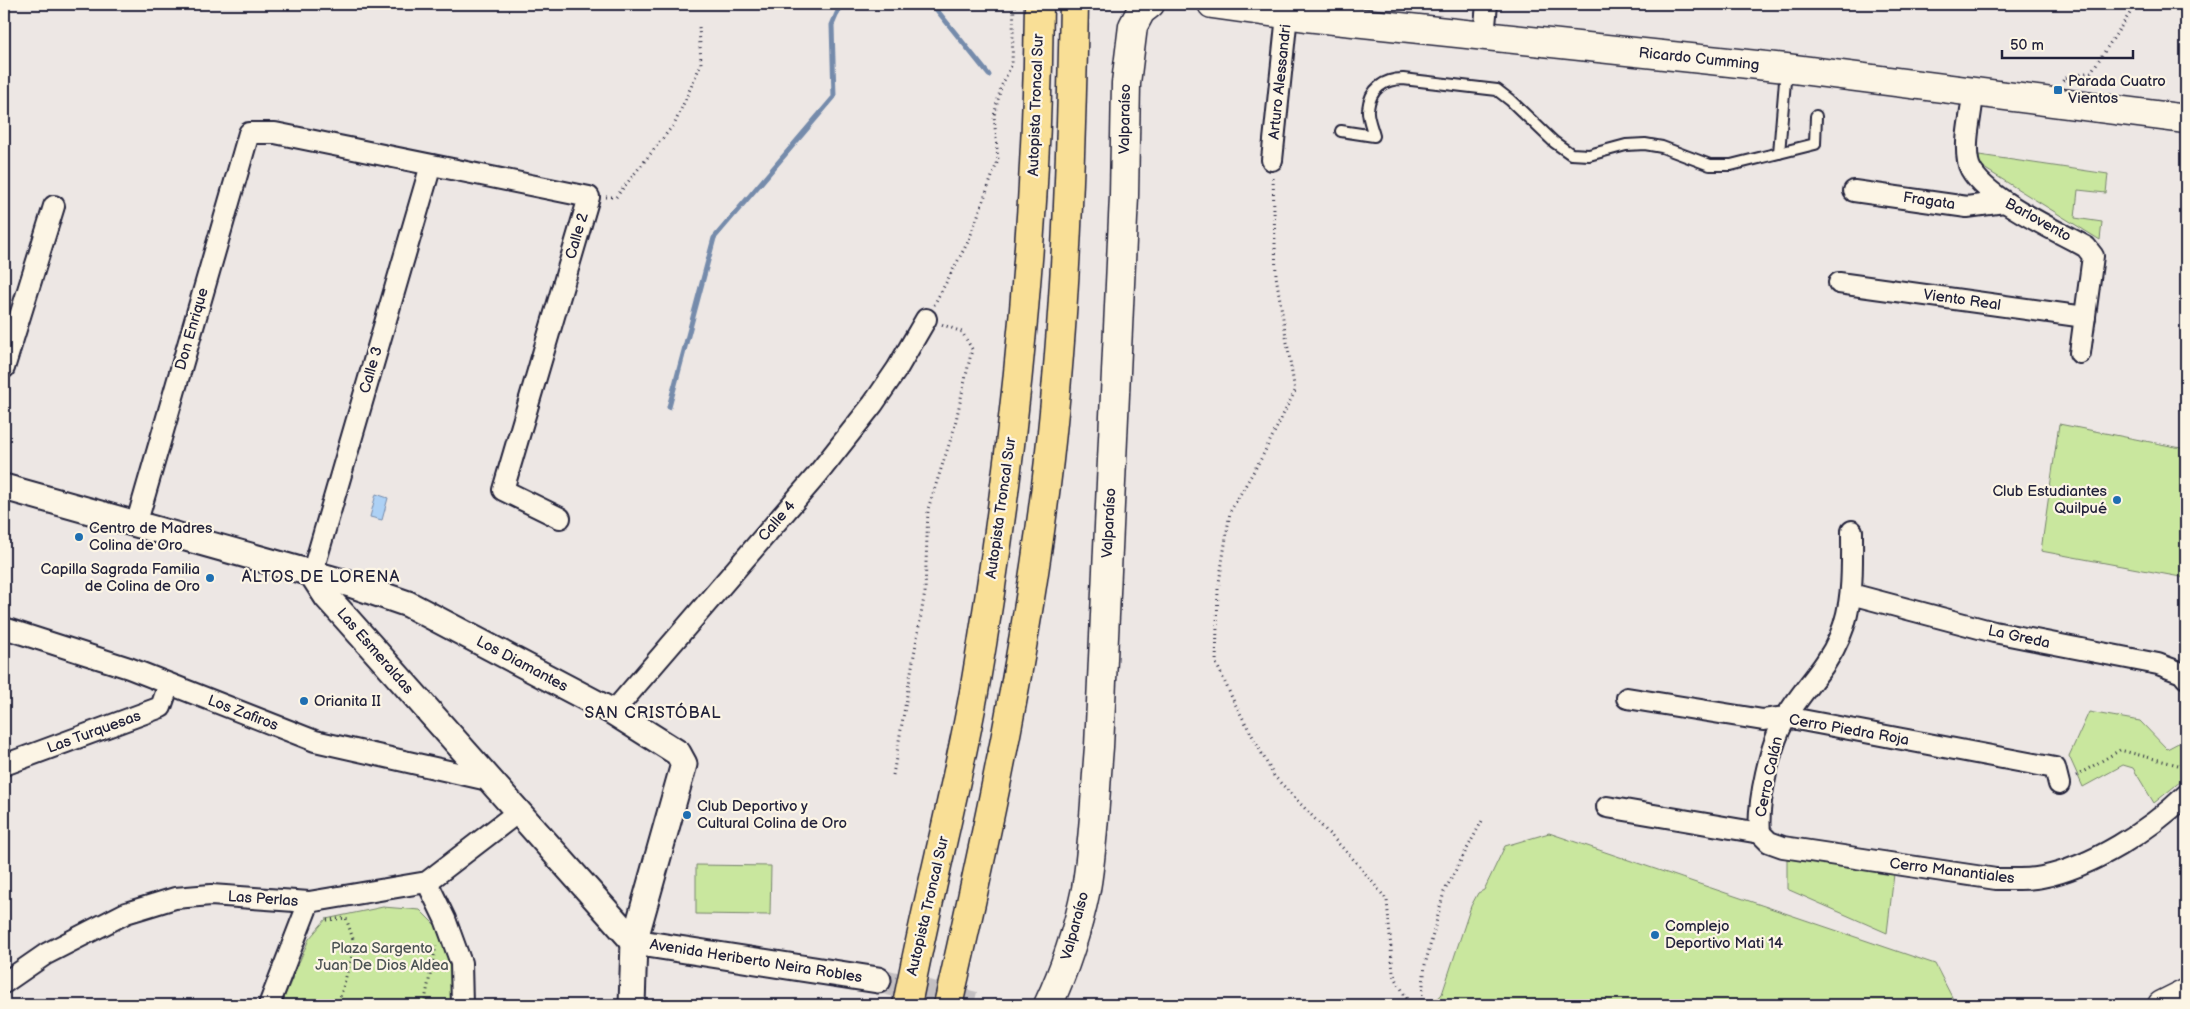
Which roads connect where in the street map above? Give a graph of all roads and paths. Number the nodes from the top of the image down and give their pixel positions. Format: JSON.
{"nodes":[{"id":1,"x":1014,"y":4,"type":"edge"},
{"id":2,"x":1039,"y":4,"type":"edge"},
{"id":3,"x":1074,"y":4,"type":"edge"},
{"id":4,"x":1150,"y":4,"type":"edge"},
{"id":5,"x":1212,"y":4,"type":"edge"},
{"id":6,"x":1486,"y":4,"type":"edge"},
{"id":7,"x":2136,"y":4,"type":"edge"},
{"id":8,"x":1288,"y":9,"type":"edge"},
{"id":9,"x":699,"y":26,"type":"dead end"},
{"id":10,"x":1484,"y":36,"type":"junction"},
{"id":11,"x":1786,"y":68,"type":"junction"},
{"id":12,"x":1973,"y":92,"type":"junction"},
{"id":13,"x":2053,"y":102,"type":"junction"},
{"id":14,"x":1816,"y":116,"type":"dead end"},
{"id":15,"x":2186,"y":119,"type":"edge"},
{"id":16,"x":1341,"y":130,"type":"dead end"},
{"id":17,"x":249,"y":133,"type":"joint"},
{"id":18,"x":1779,"y":153,"type":"junction"},
{"id":19,"x":1272,"y":160,"type":"joint"},
{"id":20,"x":431,"y":165,"type":"junction"},
{"id":21,"x":1854,"y":191,"type":"dead end"},
{"id":22,"x":589,"y":196,"type":"junction"},
{"id":23,"x":2004,"y":202,"type":"junction"},
{"id":24,"x":54,"y":206,"type":"dead end"},
{"id":25,"x":1839,"y":283,"type":"dead end"},
{"id":26,"x":2085,"y":317,"type":"junction"},
{"id":27,"x":926,"y":319,"type":"junction"},
{"id":28,"x":2080,"y":353,"type":"dead end"},
{"id":29,"x":4,"y":368,"type":"edge"},
{"id":30,"x":4,"y":487,"type":"edge"},
{"id":31,"x":560,"y":518,"type":"dead end"},
{"id":32,"x":136,"y":524,"type":"junction"},
{"id":33,"x":1852,"y":531,"type":"dead end"},
{"id":34,"x":312,"y":574,"type":"junction"},
{"id":35,"x":1851,"y":594,"type":"junction"},
{"id":36,"x":4,"y":628,"type":"edge"},
{"id":37,"x":2186,"y":678,"type":"edge"},
{"id":38,"x":169,"y":684,"type":"junction"},
{"id":39,"x":1627,"y":698,"type":"dead end"},
{"id":40,"x":613,"y":712,"type":"junction"},
{"id":41,"x":1786,"y":717,"type":"junction"},
{"id":42,"x":4,"y":765,"type":"edge"},
{"id":43,"x":2186,"y":767,"type":"edge"},
{"id":44,"x":893,"y":776,"type":"dead end"},
{"id":45,"x":488,"y":780,"type":"junction"},
{"id":46,"x":2059,"y":784,"type":"joint"},
{"id":47,"x":2186,"y":795,"type":"edge"},
{"id":48,"x":1607,"y":807,"type":"dead end"},
{"id":49,"x":518,"y":812,"type":"junction"},
{"id":50,"x":1483,"y":819,"type":"dead end"},
{"id":51,"x":1760,"y":833,"type":"junction"},
{"id":52,"x":427,"y":882,"type":"junction"},
{"id":53,"x":316,"y":902,"type":"junction"},
{"id":54,"x":445,"y":919,"type":"junction"},
{"id":55,"x":634,"y":942,"type":"junction"},
{"id":56,"x":878,"y":980,"type":"tunnel mouth"},
{"id":57,"x":4,"y":983,"type":"edge"},
{"id":58,"x":2186,"y":993,"type":"edge"},
{"id":59,"x":269,"y":1005,"type":"edge"},
{"id":60,"x":338,"y":1005,"type":"edge"},
{"id":61,"x":424,"y":1005,"type":"edge"},
{"id":62,"x":462,"y":1005,"type":"edge"},
{"id":63,"x":632,"y":1005,"type":"edge"},
{"id":64,"x":906,"y":1005,"type":"edge"},
{"id":65,"x":949,"y":1005,"type":"edge"},
{"id":66,"x":1048,"y":1005,"type":"edge"},
{"id":67,"x":1410,"y":1005,"type":"edge"},
{"id":68,"x":1421,"y":1005,"type":"edge"},
{"id":69,"x":2162,"y":1005,"type":"edge"}],
"edges":[{"from":1,"to":27,"type":"path"},
{"from":2,"to":64,"type":"highway","name":"Autopista Troncal Sur"},
{"from":3,"to":65,"type":"highway"},
{"from":4,"to":66,"type":"main road","name":"Valparaíso"},
{"from":5,"to":8,"type":"main road","name":"Ricardo Cumming"},
{"from":6,"to":10,"type":"street"},
{"from":7,"to":13,"type":"path"},
{"from":8,"to":10,"type":"main road","name":"Ricardo Cumming"},
{"from":8,"to":19,"type":"street","name":"Arturo Alessandri"},
{"from":9,"to":22,"type":"path"},
{"from":10,"to":11,"type":"main road","name":"Ricardo Cumming"},
{"from":11,"to":12,"type":"main road","name":"Ricardo Cumming"},
{"from":11,"to":18,"type":"lane"},
{"from":12,"to":13,"type":"main road","name":"Ricardo Cumming"},
{"from":12,"to":23,"type":"street","name":"Barlovento"},
{"from":13,"to":15,"type":"main road","name":"Ricardo Cumming"},
{"from":14,"to":18,"type":"lane"},
{"from":16,"to":18,"type":"lane"},
{"from":17,"to":20,"type":"street","name":"Calle 2"},
{"from":17,"to":32,"type":"street","name":"Don Enrique"},
{"from":19,"to":67,"type":"path"},
{"from":20,"to":22,"type":"street","name":"Calle 2"},
{"from":20,"to":34,"type":"street","name":"Calle 3"},
{"from":21,"to":23,"type":"street","name":"Fragata"},
{"from":22,"to":31,"type":"street","name":"Calle 2"},
{"from":23,"to":26,"type":"street","name":"Barlovento"},
{"from":24,"to":29,"type":"street"},
{"from":25,"to":26,"type":"street","name":"Viento Real"},
{"from":26,"to":28,"type":"street","name":"Barlovento"},
{"from":27,"to":40,"type":"street","name":"Calle 4"},
{"from":27,"to":44,"type":"path"},
{"from":30,"to":32,"type":"street"},
{"from":32,"to":34,"type":"street"},
{"from":33,"to":35,"type":"street","name":"Cerro Calán"},
{"from":34,"to":40,"type":"street","name":"Los Diamantes"},
{"from":34,"to":45,"type":"street","name":"Las Esmeraldas"},
{"from":35,"to":37,"type":"street","name":"La Greda"},
{"from":35,"to":41,"type":"street","name":"Cerro Calán"},
{"from":36,"to":38,"type":"street","name":"Los Zafiros"},
{"from":38,"to":42,"type":"street","name":"Las Turquesas"},
{"from":38,"to":45,"type":"street","name":"Los Zafiros"},
{"from":39,"to":41,"type":"street","name":"Cerro Piedra Roja"},
{"from":40,"to":55,"type":"street","name":"Los Diamantes"},
{"from":41,"to":46,"type":"street","name":"Cerro Piedra Roja"},
{"from":41,"to":51,"type":"street","name":"Cerro Calán"},
{"from":43,"to":46,"type":"path"},
{"from":45,"to":49,"type":"street","name":"Las Esmeraldas"},
{"from":47,"to":51,"type":"street","name":"Cerro Manantiales"},
{"from":48,"to":51,"type":"street"},
{"from":49,"to":52,"type":"street","name":"Las Perlas"},
{"from":49,"to":55,"type":"street","name":"Las Esmeraldas"},
{"from":50,"to":68,"type":"path"},
{"from":52,"to":53,"type":"street","name":"Las Perlas"},
{"from":52,"to":54,"type":"street"},
{"from":53,"to":57,"type":"street","name":"Las Perlas"},
{"from":53,"to":59,"type":"street"},
{"from":53,"to":60,"type":"path"},
{"from":54,"to":61,"type":"path"},
{"from":54,"to":62,"type":"street"},
{"from":55,"to":56,"type":"street","name":"Avenida Heriberto Neira Robles"},
{"from":55,"to":63,"type":"street","name":"Los Diamantes"},
{"from":58,"to":69,"type":"main road"}]}
